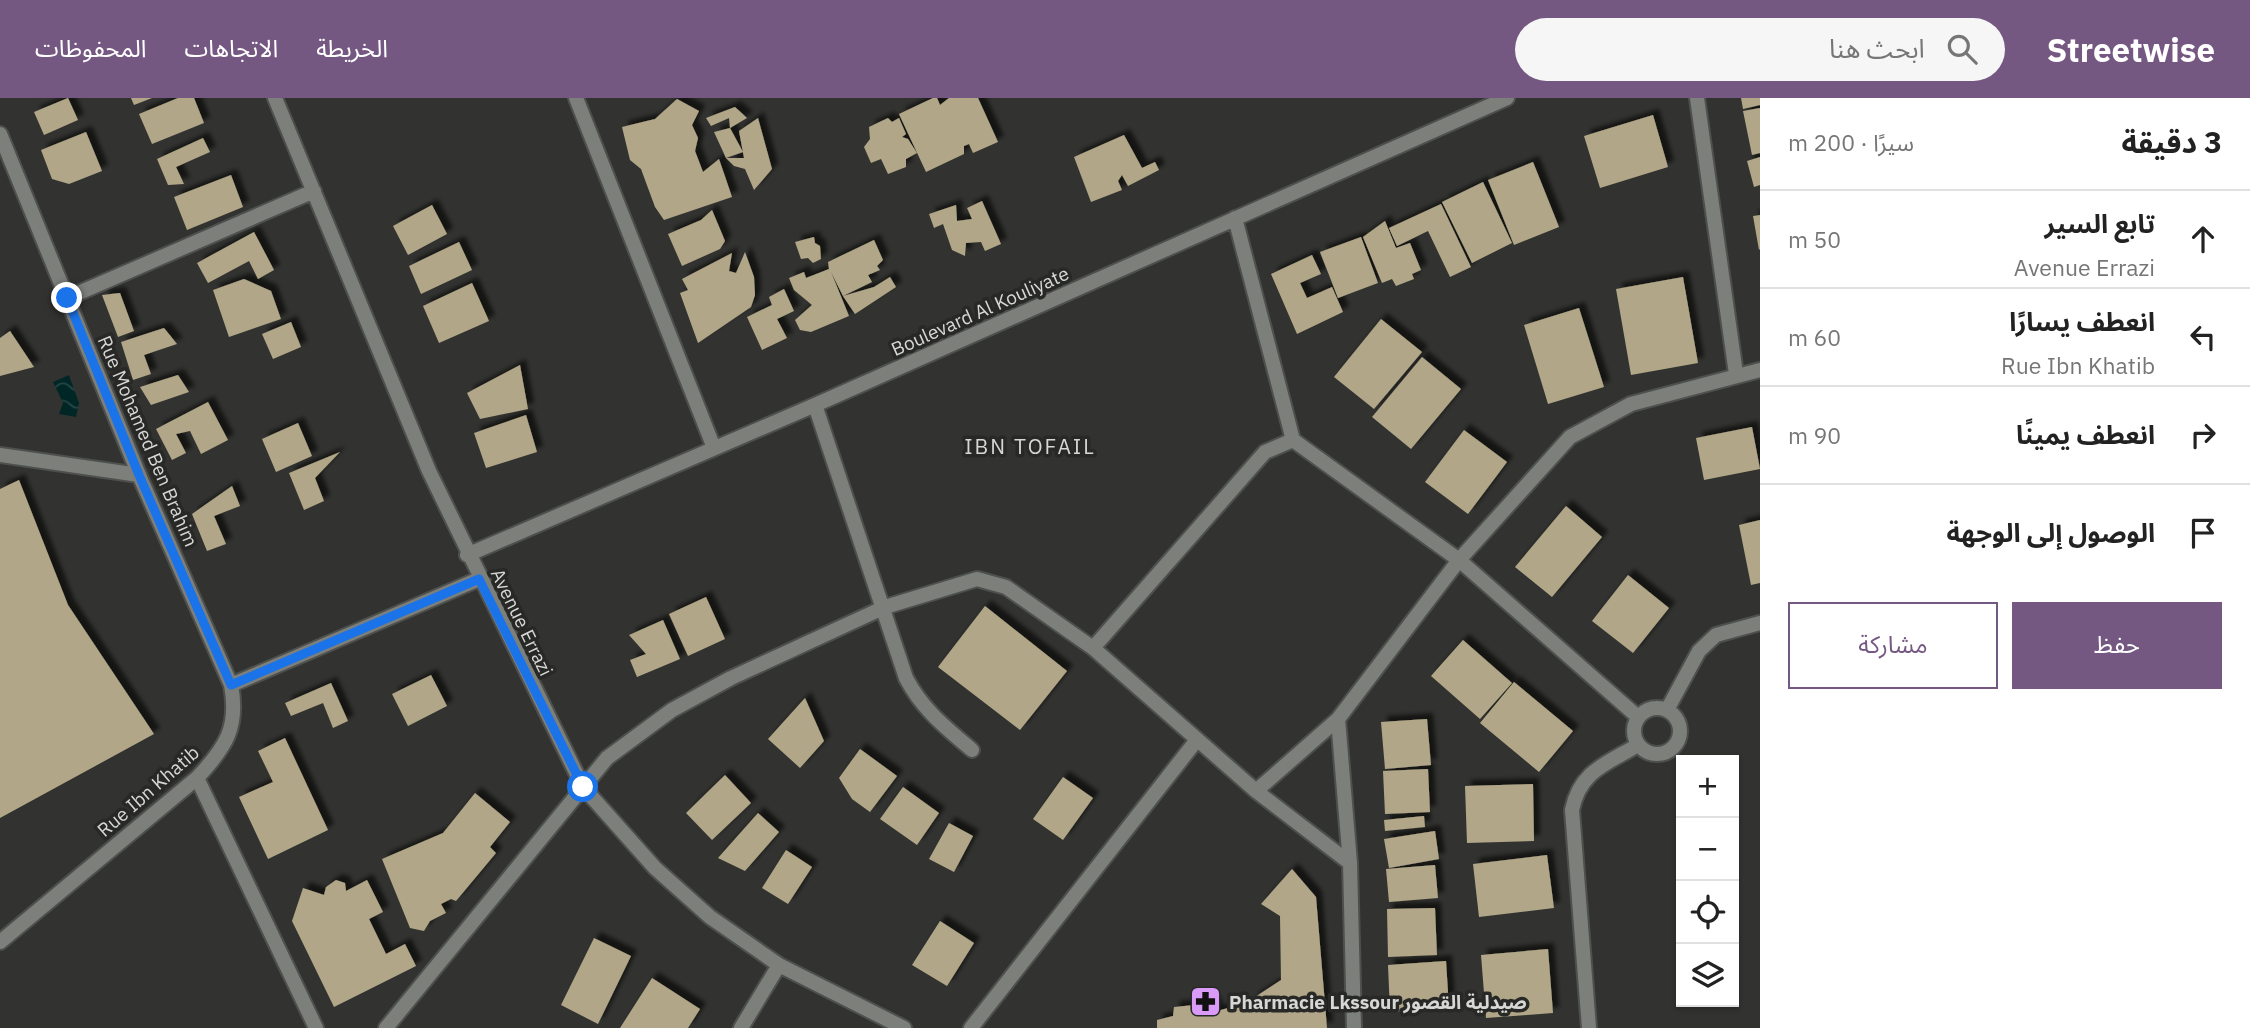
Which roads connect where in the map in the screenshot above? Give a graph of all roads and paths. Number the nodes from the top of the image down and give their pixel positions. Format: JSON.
{"nodes":[{"id":1,"x":275,"y":98,"type":"edge"},
{"id":2,"x":576,"y":98,"type":"edge"},
{"id":3,"x":1507,"y":98,"type":"edge"},
{"id":4,"x":1697,"y":98,"type":"edge"},
{"id":5,"x":0,"y":134,"type":"edge"},
{"id":6,"x":314,"y":191,"type":"junction"},
{"id":7,"x":1235,"y":218,"type":"junction"},
{"id":8,"x":67,"y":298,"type":"junction"},
{"id":9,"x":1760,"y":370,"type":"edge"},
{"id":10,"x":1736,"y":374,"type":"junction"},
{"id":11,"x":815,"y":405,"type":"junction"},
{"id":12,"x":1293,"y":440,"type":"junction"},
{"id":13,"x":714,"y":448,"type":"junction"},
{"id":14,"x":0,"y":455,"type":"edge"},
{"id":15,"x":139,"y":475,"type":"junction"},
{"id":16,"x":467,"y":555,"type":"junction"},
{"id":17,"x":1459,"y":560,"type":"junction"},
{"id":18,"x":479,"y":579,"type":"junction"},
{"id":19,"x":885,"y":607,"type":"junction"},
{"id":20,"x":1760,"y":623,"type":"edge"},
{"id":21,"x":1093,"y":648,"type":"junction"},
{"id":22,"x":231,"y":685,"type":"junction"},
{"id":23,"x":1667,"y":710,"type":"junction"},
{"id":24,"x":1638,"y":717,"type":"junction"},
{"id":25,"x":1338,"y":719,"type":"junction"},
{"id":26,"x":1196,"y":741,"type":"junction"},
{"id":27,"x":1638,"y":745,"type":"junction"},
{"id":28,"x":972,"y":750,"type":"dead end"},
{"id":29,"x":197,"y":778,"type":"junction"},
{"id":30,"x":583,"y":787,"type":"junction"},
{"id":31,"x":1256,"y":791,"type":"junction"},
{"id":32,"x":1350,"y":863,"type":"junction"},
{"id":33,"x":0,"y":942,"type":"edge"},
{"id":34,"x":779,"y":965,"type":"junction"},
{"id":35,"x":316,"y":1028,"type":"edge"},
{"id":36,"x":386,"y":1028,"type":"edge"},
{"id":37,"x":741,"y":1028,"type":"edge"},
{"id":38,"x":904,"y":1028,"type":"edge"},
{"id":39,"x":971,"y":1028,"type":"edge"},
{"id":40,"x":1354,"y":1028,"type":"edge"},
{"id":41,"x":1589,"y":1028,"type":"edge"}],
"edges":[{"from":1,"to":6,"type":"street","name":"Avenue Errazi"},
{"from":2,"to":13,"type":"street"},
{"from":3,"to":7,"type":"street","name":"Boulevard Al Kouliyate"},
{"from":4,"to":10,"type":"street"},
{"from":5,"to":8,"type":"street","name":"Rue Mohamed Ben Brahim"},
{"from":6,"to":8,"type":"street"},
{"from":6,"to":16,"type":"street","name":"Avenue Errazi"},
{"from":7,"to":11,"type":"street","name":"Boulevard Al Kouliyate"},
{"from":7,"to":12,"type":"street"},
{"from":8,"to":15,"type":"street","name":"Rue Mohamed Ben Brahim"},
{"from":9,"to":10,"type":"street"},
{"from":10,"to":17,"type":"street"},
{"from":11,"to":13,"type":"street","name":"Boulevard Al Kouliyate"},
{"from":11,"to":19,"type":"street"},
{"from":12,"to":17,"type":"street"},
{"from":12,"to":21,"type":"street"},
{"from":13,"to":16,"type":"street","name":"Boulevard Al Kouliyate"},
{"from":14,"to":15,"type":"street"},
{"from":15,"to":22,"type":"street","name":"Rue Mohamed Ben Brahim"},
{"from":16,"to":18,"type":"street","name":"Avenue Errazi"},
{"from":17,"to":24,"type":"street"},
{"from":17,"to":25,"type":"street"},
{"from":18,"to":22,"type":"street"},
{"from":18,"to":30,"type":"street","name":"Avenue Errazi"},
{"from":19,"to":21,"type":"street"},
{"from":19,"to":28,"type":"street"},
{"from":19,"to":30,"type":"street"},
{"from":20,"to":23,"type":"street"},
{"from":21,"to":26,"type":"street"},
{"from":22,"to":29,"type":"street","name":"Rue Ibn Khatib"},
{"from":23,"to":24,"type":"street"},
{"from":23,"to":27,"type":"street"},
{"from":24,"to":27,"type":"street"},
{"from":25,"to":31,"type":"street"},
{"from":25,"to":32,"type":"street"},
{"from":26,"to":31,"type":"street"},
{"from":26,"to":39,"type":"street"},
{"from":27,"to":41,"type":"street"},
{"from":29,"to":33,"type":"street","name":"Rue Ibn Khatib"},
{"from":29,"to":35,"type":"street"},
{"from":30,"to":34,"type":"street","name":"Avenue Errazi"},
{"from":30,"to":36,"type":"street"},
{"from":31,"to":32,"type":"street"},
{"from":32,"to":40,"type":"street"},
{"from":34,"to":37,"type":"street"},
{"from":34,"to":38,"type":"street","name":"Avenue Errazi"}]}
